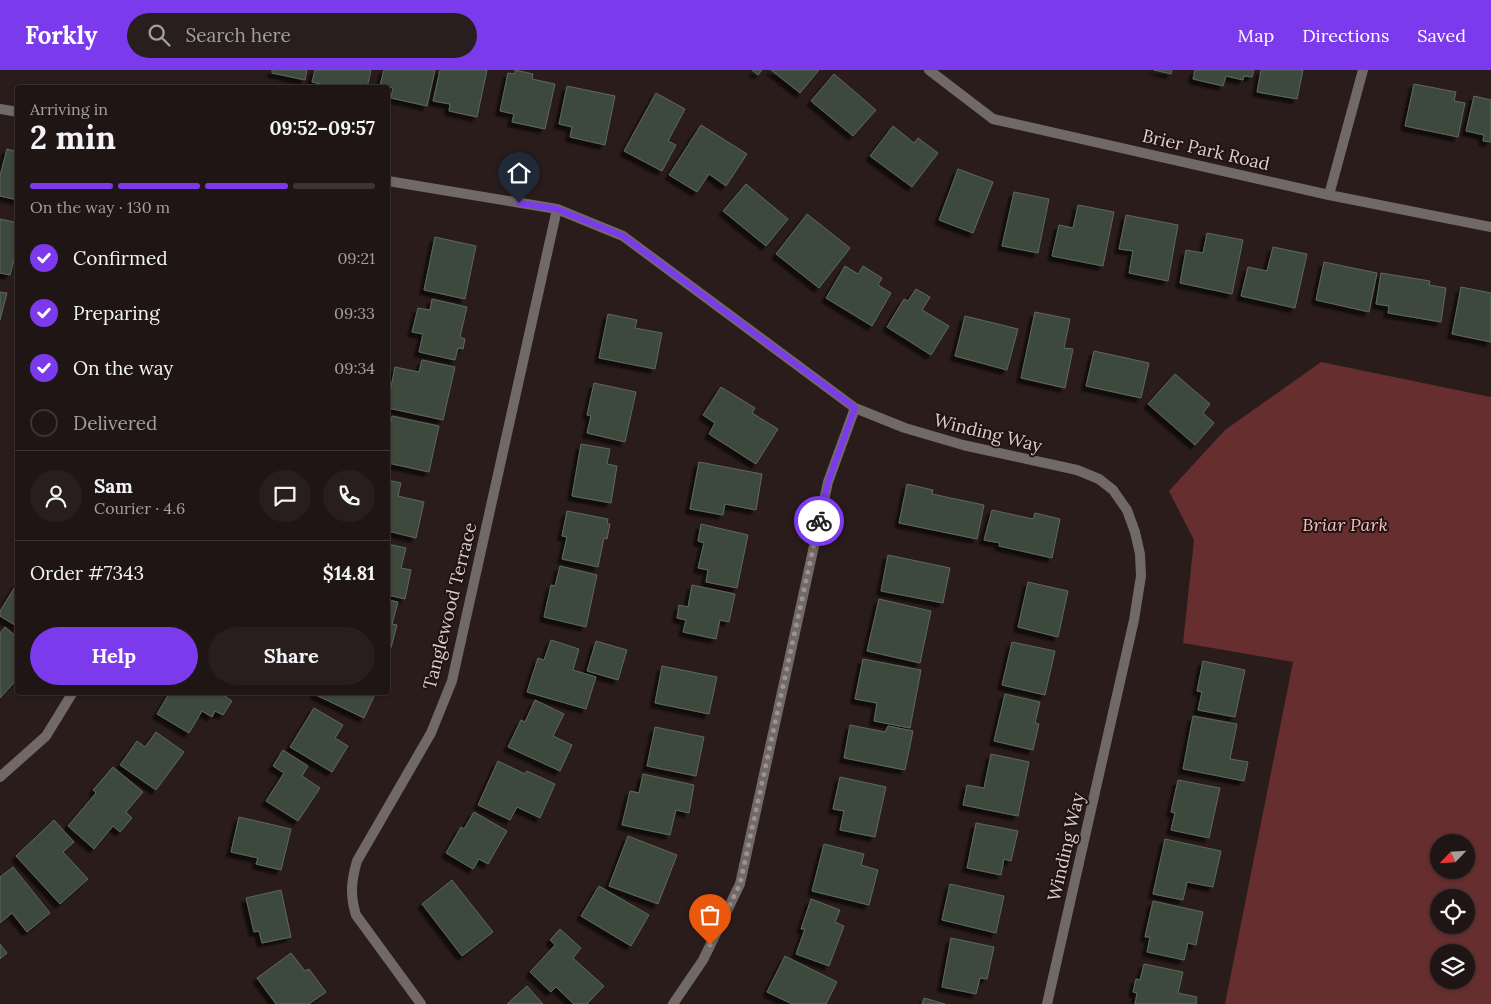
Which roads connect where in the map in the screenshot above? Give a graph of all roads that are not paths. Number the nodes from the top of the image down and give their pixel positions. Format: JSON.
{"nodes":[{"id":1,"x":929,"y":70,"type":"edge"},
{"id":2,"x":1363,"y":70,"type":"edge"},
{"id":3,"x":0,"y":109,"type":"edge"},
{"id":4,"x":15,"y":112,"type":"edge"},
{"id":5,"x":390,"y":181,"type":"edge"},
{"id":6,"x":1329,"y":195,"type":"junction"},
{"id":7,"x":557,"y":209,"type":"junction"},
{"id":8,"x":1491,"y":227,"type":"edge"},
{"id":9,"x":855,"y":408,"type":"junction"},
{"id":10,"x":72,"y":695,"type":"edge"},
{"id":11,"x":0,"y":777,"type":"edge"},
{"id":12,"x":421,"y":1004,"type":"edge"},
{"id":13,"x":673,"y":1004,"type":"edge"},
{"id":14,"x":1047,"y":1004,"type":"edge"}],
"edges":[{"from":1,"to":6,"type":"street","name":"Brier Park Road"},
{"from":2,"to":6,"type":"street"},
{"from":3,"to":4,"type":"street"},
{"from":5,"to":7,"type":"street","name":"Winding Way"},
{"from":6,"to":8,"type":"street","name":"Brier Park Road"},
{"from":7,"to":9,"type":"street","name":"Winding Way"},
{"from":7,"to":12,"type":"street","name":"Tanglewood Terrace"},
{"from":9,"to":13,"type":"street"},
{"from":9,"to":14,"type":"street","name":"Winding Way"},
{"from":10,"to":11,"type":"street"}]}
